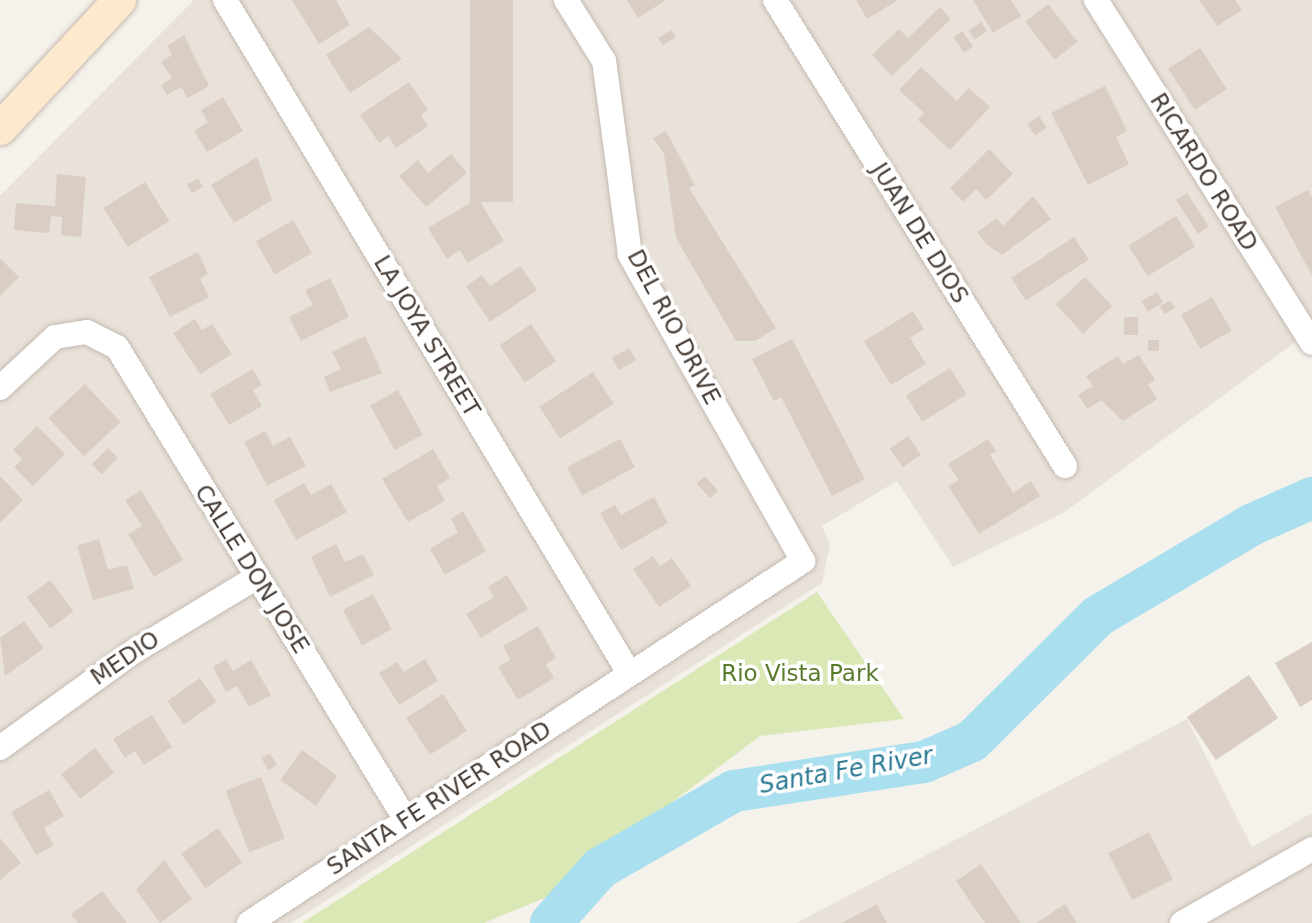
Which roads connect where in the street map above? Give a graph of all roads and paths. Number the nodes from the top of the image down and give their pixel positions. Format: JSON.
{"nodes":[{"id":1,"x":119,"y":0,"type":"edge"},
{"id":2,"x":225,"y":0,"type":"edge"},
{"id":3,"x":566,"y":0,"type":"edge"},
{"id":4,"x":775,"y":0,"type":"edge"},
{"id":5,"x":1096,"y":0,"type":"edge"},
{"id":6,"x":0,"y":128,"type":"edge"},
{"id":7,"x":1312,"y":343,"type":"edge"},
{"id":8,"x":0,"y":388,"type":"edge"},
{"id":9,"x":1065,"y":466,"type":"dead end"},
{"id":10,"x":803,"y":561,"type":"joint"},
{"id":11,"x":257,"y":577,"type":"junction"},
{"id":12,"x":629,"y":673,"type":"junction"},
{"id":13,"x":0,"y":748,"type":"edge"},
{"id":14,"x":406,"y":820,"type":"junction"},
{"id":15,"x":1312,"y":849,"type":"edge"},
{"id":16,"x":1214,"y":915,"type":"edge"},
{"id":17,"x":249,"y":923,"type":"edge"},
{"id":18,"x":1182,"y":923,"type":"edge"}],
"edges":[{"from":1,"to":6,"type":"street"},
{"from":2,"to":12,"type":"street","name":"LA JOYA STREET"},
{"from":3,"to":10,"type":"street","name":"DEL RIO DRIVE"},
{"from":4,"to":9,"type":"street","name":"JUAN DE DIOS"},
{"from":5,"to":7,"type":"street","name":"RICARDO ROAD"},
{"from":8,"to":11,"type":"street","name":"CALLE DON JOSE"},
{"from":10,"to":12,"type":"street","name":"SANTA FE RIVER ROAD"},
{"from":11,"to":13,"type":"street","name":"MEDIO"},
{"from":11,"to":14,"type":"street","name":"CALLE DON JOSE"},
{"from":12,"to":14,"type":"street","name":"SANTA FE RIVER ROAD"},
{"from":14,"to":17,"type":"street","name":"SANTA FE RIVER ROAD"},
{"from":15,"to":16,"type":"street"},
{"from":16,"to":18,"type":"street"}]}
